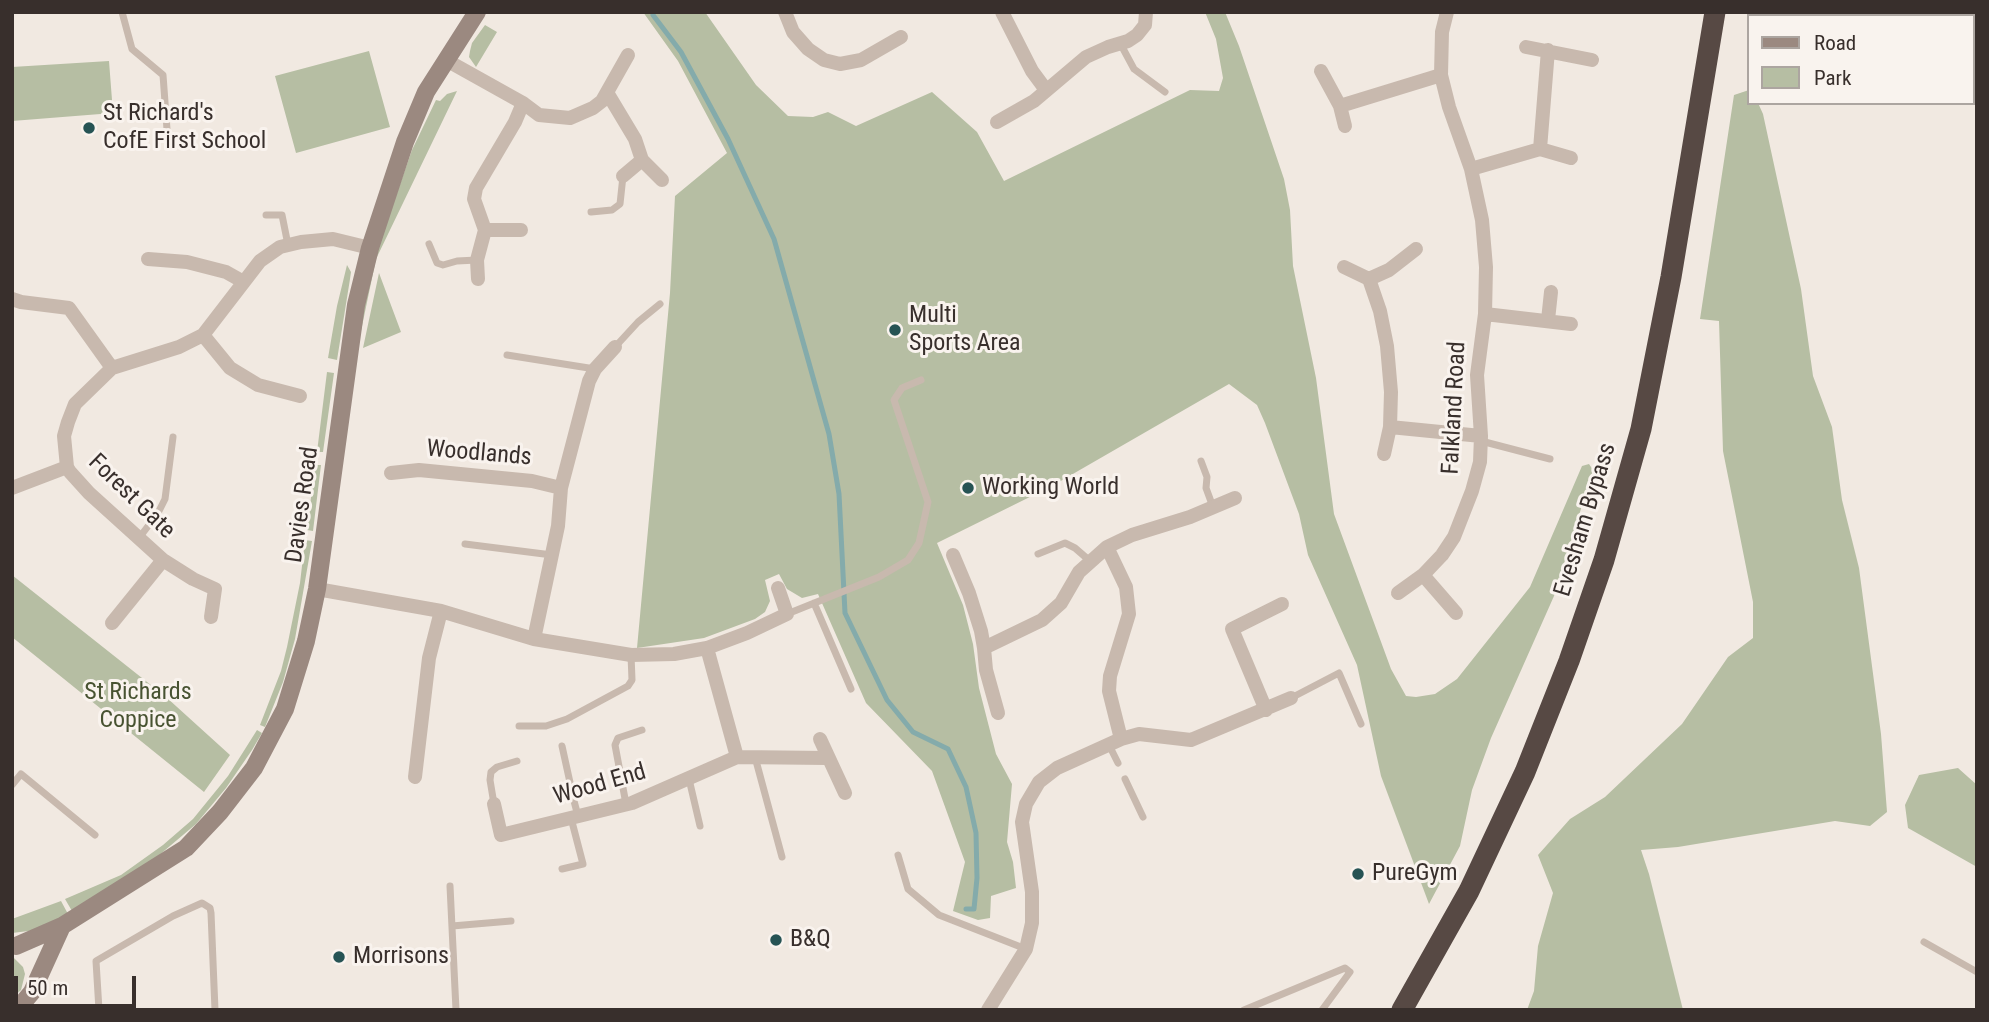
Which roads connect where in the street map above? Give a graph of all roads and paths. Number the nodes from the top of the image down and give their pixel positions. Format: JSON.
{"nodes":[{"id":1,"x":122,"y":12,"type":"edge"},
{"id":2,"x":477,"y":12,"type":"edge"},
{"id":3,"x":785,"y":12,"type":"edge"},
{"id":4,"x":1002,"y":12,"type":"edge"},
{"id":5,"x":1146,"y":12,"type":"edge"},
{"id":6,"x":1447,"y":12,"type":"edge"},
{"id":7,"x":1715,"y":12,"type":"edge"},
{"id":8,"x":901,"y":37,"type":"dead end"},
{"id":9,"x":1120,"y":43,"type":"junction"},
{"id":10,"x":1526,"y":47,"type":"dead end"},
{"id":11,"x":1548,"y":50,"type":"junction"},
{"id":12,"x":628,"y":55,"type":"dead end"},
{"id":13,"x":446,"y":60,"type":"junction"},
{"id":14,"x":1592,"y":60,"type":"dead end"},
{"id":15,"x":1321,"y":71,"type":"dead end"},
{"id":16,"x":1441,"y":75,"type":"junction"},
{"id":17,"x":1046,"y":90,"type":"junction"},
{"id":18,"x":1166,"y":92,"type":"dead end"},
{"id":19,"x":608,"y":94,"type":"junction"},
{"id":20,"x":523,"y":103,"type":"junction"},
{"id":21,"x":1340,"y":106,"type":"junction"},
{"id":22,"x":997,"y":121,"type":"dead end"},
{"id":23,"x":1345,"y":125,"type":"dead end"},
{"id":24,"x":167,"y":143,"type":"dead end"},
{"id":25,"x":1540,"y":149,"type":"junction"},
{"id":26,"x":1571,"y":158,"type":"dead end"},
{"id":27,"x":642,"y":159,"type":"junction"},
{"id":28,"x":1471,"y":169,"type":"junction"},
{"id":29,"x":623,"y":176,"type":"joint"},
{"id":30,"x":663,"y":180,"type":"dead end"},
{"id":31,"x":591,"y":212,"type":"dead end"},
{"id":32,"x":266,"y":215,"type":"dead end"},
{"id":33,"x":485,"y":230,"type":"junction"},
{"id":34,"x":521,"y":230,"type":"dead end"},
{"id":35,"x":429,"y":244,"type":"dead end"},
{"id":36,"x":289,"y":245,"type":"junction"},
{"id":37,"x":370,"y":248,"type":"junction"},
{"id":38,"x":1416,"y":249,"type":"dead end"},
{"id":39,"x":148,"y":259,"type":"dead end"},
{"id":40,"x":477,"y":260,"type":"junction"},
{"id":41,"x":1344,"y":267,"type":"dead end"},
{"id":42,"x":478,"y":279,"type":"dead end"},
{"id":43,"x":1369,"y":279,"type":"junction"},
{"id":44,"x":242,"y":281,"type":"junction"},
{"id":45,"x":1551,"y":292,"type":"dead end"},
{"id":46,"x":12,"y":299,"type":"edge"},
{"id":47,"x":660,"y":304,"type":"dead end"},
{"id":48,"x":1485,"y":314,"type":"junction"},
{"id":49,"x":1548,"y":320,"type":"junction"},
{"id":50,"x":1571,"y":324,"type":"dead end"},
{"id":51,"x":202,"y":335,"type":"junction"},
{"id":52,"x":615,"y":346,"type":"joint"},
{"id":53,"x":507,"y":355,"type":"dead end"},
{"id":54,"x":111,"y":368,"type":"junction"},
{"id":55,"x":595,"y":369,"type":"junction"},
{"id":56,"x":921,"y":380,"type":"dead end"},
{"id":57,"x":300,"y":396,"type":"dead end"},
{"id":58,"x":1390,"y":427,"type":"junction"},
{"id":59,"x":173,"y":437,"type":"dead end"},
{"id":60,"x":1481,"y":438,"type":"junction"},
{"id":61,"x":1384,"y":454,"type":"dead end"},
{"id":62,"x":1550,"y":459,"type":"dead end"},
{"id":63,"x":1201,"y":461,"type":"dead end"},
{"id":64,"x":67,"y":467,"type":"junction"},
{"id":65,"x":391,"y":473,"type":"dead end"},
{"id":66,"x":12,"y":488,"type":"edge"},
{"id":67,"x":561,"y":488,"type":"junction"},
{"id":68,"x":1236,"y":498,"type":"dead end"},
{"id":69,"x":1213,"y":507,"type":"junction"},
{"id":70,"x":138,"y":538,"type":"junction"},
{"id":71,"x":465,"y":544,"type":"dead end"},
{"id":72,"x":1107,"y":547,"type":"junction"},
{"id":73,"x":1038,"y":554,"type":"dead end"},
{"id":74,"x":552,"y":555,"type":"junction"},
{"id":75,"x":953,"y":555,"type":"dead end"},
{"id":76,"x":163,"y":560,"type":"junction"},
{"id":77,"x":1090,"y":561,"type":"junction"},
{"id":78,"x":1423,"y":575,"type":"junction"},
{"id":79,"x":317,"y":589,"type":"junction"},
{"id":80,"x":778,"y":589,"type":"dead end"},
{"id":81,"x":1398,"y":593,"type":"dead end"},
{"id":82,"x":814,"y":603,"type":"junction"},
{"id":83,"x":1282,"y":604,"type":"dead end"},
{"id":84,"x":441,"y":611,"type":"junction"},
{"id":85,"x":1456,"y":613,"type":"dead end"},
{"id":86,"x":787,"y":614,"type":"junction"},
{"id":87,"x":211,"y":617,"type":"dead end"},
{"id":88,"x":112,"y":623,"type":"dead end"},
{"id":89,"x":534,"y":639,"type":"junction"},
{"id":90,"x":706,"y":648,"type":"junction"},
{"id":91,"x":984,"y":648,"type":"junction"},
{"id":92,"x":631,"y":655,"type":"junction"},
{"id":93,"x":851,"y":689,"type":"dead end"},
{"id":94,"x":1291,"y":698,"type":"joint"},
{"id":95,"x":1266,"y":710,"type":"junction"},
{"id":96,"x":998,"y":713,"type":"dead end"},
{"id":97,"x":1361,"y":724,"type":"dead end"},
{"id":98,"x":519,"y":726,"type":"dead end"},
{"id":99,"x":642,"y":730,"type":"dead end"},
{"id":100,"x":820,"y":739,"type":"dead end"},
{"id":101,"x":1115,"y":742,"type":"junction"},
{"id":102,"x":562,"y":746,"type":"dead end"},
{"id":103,"x":737,"y":757,"type":"junction"},
{"id":104,"x":755,"y":757,"type":"junction"},
{"id":105,"x":827,"y":758,"type":"junction"},
{"id":106,"x":517,"y":761,"type":"dead end"},
{"id":107,"x":1118,"y":763,"type":"dead end"},
{"id":108,"x":415,"y":777,"type":"dead end"},
{"id":109,"x":689,"y":779,"type":"junction"},
{"id":110,"x":1125,"y":779,"type":"dead end"},
{"id":111,"x":12,"y":785,"type":"edge"},
{"id":112,"x":571,"y":787,"type":"dead end"},
{"id":113,"x":845,"y":793,"type":"dead end"},
{"id":114,"x":574,"y":801,"type":"dead end"},
{"id":115,"x":495,"y":804,"type":"joint"},
{"id":116,"x":626,"y":805,"type":"junction"},
{"id":117,"x":574,"y":817,"type":"junction"},
{"id":118,"x":1143,"y":817,"type":"dead end"},
{"id":119,"x":700,"y":826,"type":"dead end"},
{"id":120,"x":95,"y":835,"type":"dead end"},
{"id":121,"x":898,"y":855,"type":"dead end"},
{"id":122,"x":782,"y":857,"type":"dead end"},
{"id":123,"x":562,"y":869,"type":"dead end"},
{"id":124,"x":450,"y":886,"type":"dead end"},
{"id":125,"x":511,"y":921,"type":"dead end"},
{"id":126,"x":62,"y":926,"type":"junction"},
{"id":127,"x":452,"y":926,"type":"junction"},
{"id":128,"x":1924,"y":942,"type":"dead end"},
{"id":129,"x":14,"y":946,"type":"edge"},
{"id":130,"x":1026,"y":949,"type":"junction"},
{"id":131,"x":1977,"y":972,"type":"edge"},
{"id":132,"x":35,"y":983,"type":"junction"},
{"id":133,"x":24,"y":1006,"type":"edge"},
{"id":134,"x":990,"y":1009,"type":"edge"},
{"id":135,"x":99,"y":1010,"type":"edge"},
{"id":136,"x":215,"y":1010,"type":"edge"},
{"id":137,"x":456,"y":1010,"type":"edge"},
{"id":138,"x":1244,"y":1010,"type":"edge"},
{"id":139,"x":1322,"y":1010,"type":"edge"},
{"id":140,"x":1402,"y":1010,"type":"edge"}],
"edges":[{"from":1,"to":24,"type":"lane"},
{"from":2,"to":13,"type":"street","name":"Davies Road"},
{"from":3,"to":8,"type":"street"},
{"from":4,"to":17,"type":"street"},
{"from":5,"to":9,"type":"street"},
{"from":6,"to":16,"type":"street","name":"Falkland Road"},
{"from":7,"to":140,"type":"highway","name":"Evesham Bypass"},
{"from":9,"to":17,"type":"street"},
{"from":9,"to":18,"type":"lane"},
{"from":10,"to":11,"type":"street"},
{"from":11,"to":14,"type":"street"},
{"from":11,"to":25,"type":"street"},
{"from":12,"to":19,"type":"street"},
{"from":13,"to":20,"type":"street"},
{"from":13,"to":37,"type":"street","name":"Davies Road"},
{"from":15,"to":21,"type":"street"},
{"from":16,"to":21,"type":"street"},
{"from":16,"to":28,"type":"street","name":"Falkland Road"},
{"from":17,"to":22,"type":"street"},
{"from":19,"to":20,"type":"street"},
{"from":19,"to":27,"type":"street"},
{"from":20,"to":33,"type":"street"},
{"from":21,"to":23,"type":"street"},
{"from":25,"to":26,"type":"street"},
{"from":25,"to":28,"type":"street"},
{"from":27,"to":29,"type":"street"},
{"from":27,"to":30,"type":"street"},
{"from":28,"to":48,"type":"street","name":"Falkland Road"},
{"from":29,"to":31,"type":"lane"},
{"from":32,"to":36,"type":"lane"},
{"from":33,"to":34,"type":"street"},
{"from":33,"to":40,"type":"street"},
{"from":35,"to":40,"type":"lane"},
{"from":36,"to":37,"type":"street","name":"Forest Gate"},
{"from":36,"to":44,"type":"street","name":"Forest Gate"},
{"from":37,"to":79,"type":"street","name":"Davies Road"},
{"from":38,"to":43,"type":"street"},
{"from":39,"to":44,"type":"street"},
{"from":40,"to":42,"type":"street"},
{"from":41,"to":43,"type":"street"},
{"from":43,"to":58,"type":"street"},
{"from":44,"to":51,"type":"street","name":"Forest Gate"},
{"from":45,"to":49,"type":"street"},
{"from":46,"to":54,"type":"street"},
{"from":47,"to":52,"type":"lane"},
{"from":48,"to":49,"type":"street","name":"Falkland Road"},
{"from":48,"to":60,"type":"street","name":"Falkland Road"},
{"from":49,"to":50,"type":"street","name":"Falkland Road"},
{"from":51,"to":54,"type":"street","name":"Forest Gate"},
{"from":51,"to":57,"type":"street"},
{"from":52,"to":55,"type":"street","name":"Woodlands"},
{"from":53,"to":55,"type":"lane"},
{"from":54,"to":64,"type":"street","name":"Forest Gate"},
{"from":55,"to":67,"type":"street","name":"Woodlands"},
{"from":56,"to":82,"type":"lane"},
{"from":58,"to":60,"type":"street"},
{"from":58,"to":61,"type":"street"},
{"from":59,"to":70,"type":"lane"},
{"from":60,"to":62,"type":"lane"},
{"from":60,"to":78,"type":"street","name":"Falkland Road"},
{"from":63,"to":69,"type":"lane"},
{"from":64,"to":66,"type":"street","name":"Forest Gate"},
{"from":64,"to":70,"type":"street","name":"Forest Gate"},
{"from":65,"to":67,"type":"street","name":"Woodlands"},
{"from":67,"to":74,"type":"street","name":"Woodlands"},
{"from":68,"to":69,"type":"street"},
{"from":69,"to":72,"type":"street"},
{"from":70,"to":76,"type":"street","name":"Forest Gate"},
{"from":71,"to":74,"type":"lane"},
{"from":72,"to":77,"type":"street"},
{"from":72,"to":101,"type":"street"},
{"from":73,"to":77,"type":"lane"},
{"from":74,"to":89,"type":"street","name":"Woodlands"},
{"from":75,"to":91,"type":"street"},
{"from":76,"to":87,"type":"street","name":"Forest Gate"},
{"from":76,"to":88,"type":"street","name":"Forest Gate"},
{"from":77,"to":91,"type":"street"},
{"from":78,"to":81,"type":"street","name":"Falkland Road"},
{"from":78,"to":85,"type":"street"},
{"from":79,"to":84,"type":"street"},
{"from":79,"to":126,"type":"street","name":"Davies Road"},
{"from":80,"to":86,"type":"street"},
{"from":82,"to":86,"type":"lane"},
{"from":82,"to":93,"type":"lane"},
{"from":83,"to":95,"type":"street"},
{"from":84,"to":89,"type":"street"},
{"from":84,"to":108,"type":"street"},
{"from":86,"to":90,"type":"street"},
{"from":89,"to":92,"type":"street"},
{"from":90,"to":92,"type":"street"},
{"from":90,"to":103,"type":"street"},
{"from":91,"to":96,"type":"street"},
{"from":92,"to":98,"type":"lane"},
{"from":94,"to":95,"type":"street"},
{"from":94,"to":97,"type":"lane"},
{"from":95,"to":101,"type":"street"},
{"from":99,"to":116,"type":"lane"},
{"from":100,"to":105,"type":"street"},
{"from":101,"to":107,"type":"lane"},
{"from":101,"to":130,"type":"street"},
{"from":102,"to":112,"type":"lane"},
{"from":103,"to":104,"type":"street","name":"Wood End"},
{"from":103,"to":109,"type":"street","name":"Wood End"},
{"from":104,"to":105,"type":"street","name":"Wood End"},
{"from":104,"to":122,"type":"lane"},
{"from":105,"to":113,"type":"street"},
{"from":106,"to":115,"type":"lane"},
{"from":109,"to":116,"type":"street","name":"Wood End"},
{"from":109,"to":119,"type":"lane"},
{"from":110,"to":118,"type":"lane"},
{"from":111,"to":120,"type":"lane"},
{"from":114,"to":117,"type":"lane"},
{"from":115,"to":117,"type":"street","name":"Wood End"},
{"from":116,"to":117,"type":"street","name":"Wood End"},
{"from":117,"to":123,"type":"lane"},
{"from":121,"to":130,"type":"lane"},
{"from":124,"to":127,"type":"lane"},
{"from":125,"to":127,"type":"lane"},
{"from":126,"to":129,"type":"street","name":"Davies Road"},
{"from":126,"to":132,"type":"street"},
{"from":127,"to":137,"type":"lane"},
{"from":128,"to":131,"type":"lane"},
{"from":129,"to":132,"type":"street","name":"Davies Road"},
{"from":130,"to":134,"type":"street"},
{"from":132,"to":133,"type":"street"},
{"from":135,"to":136,"type":"lane"},
{"from":138,"to":139,"type":"lane"}]}
